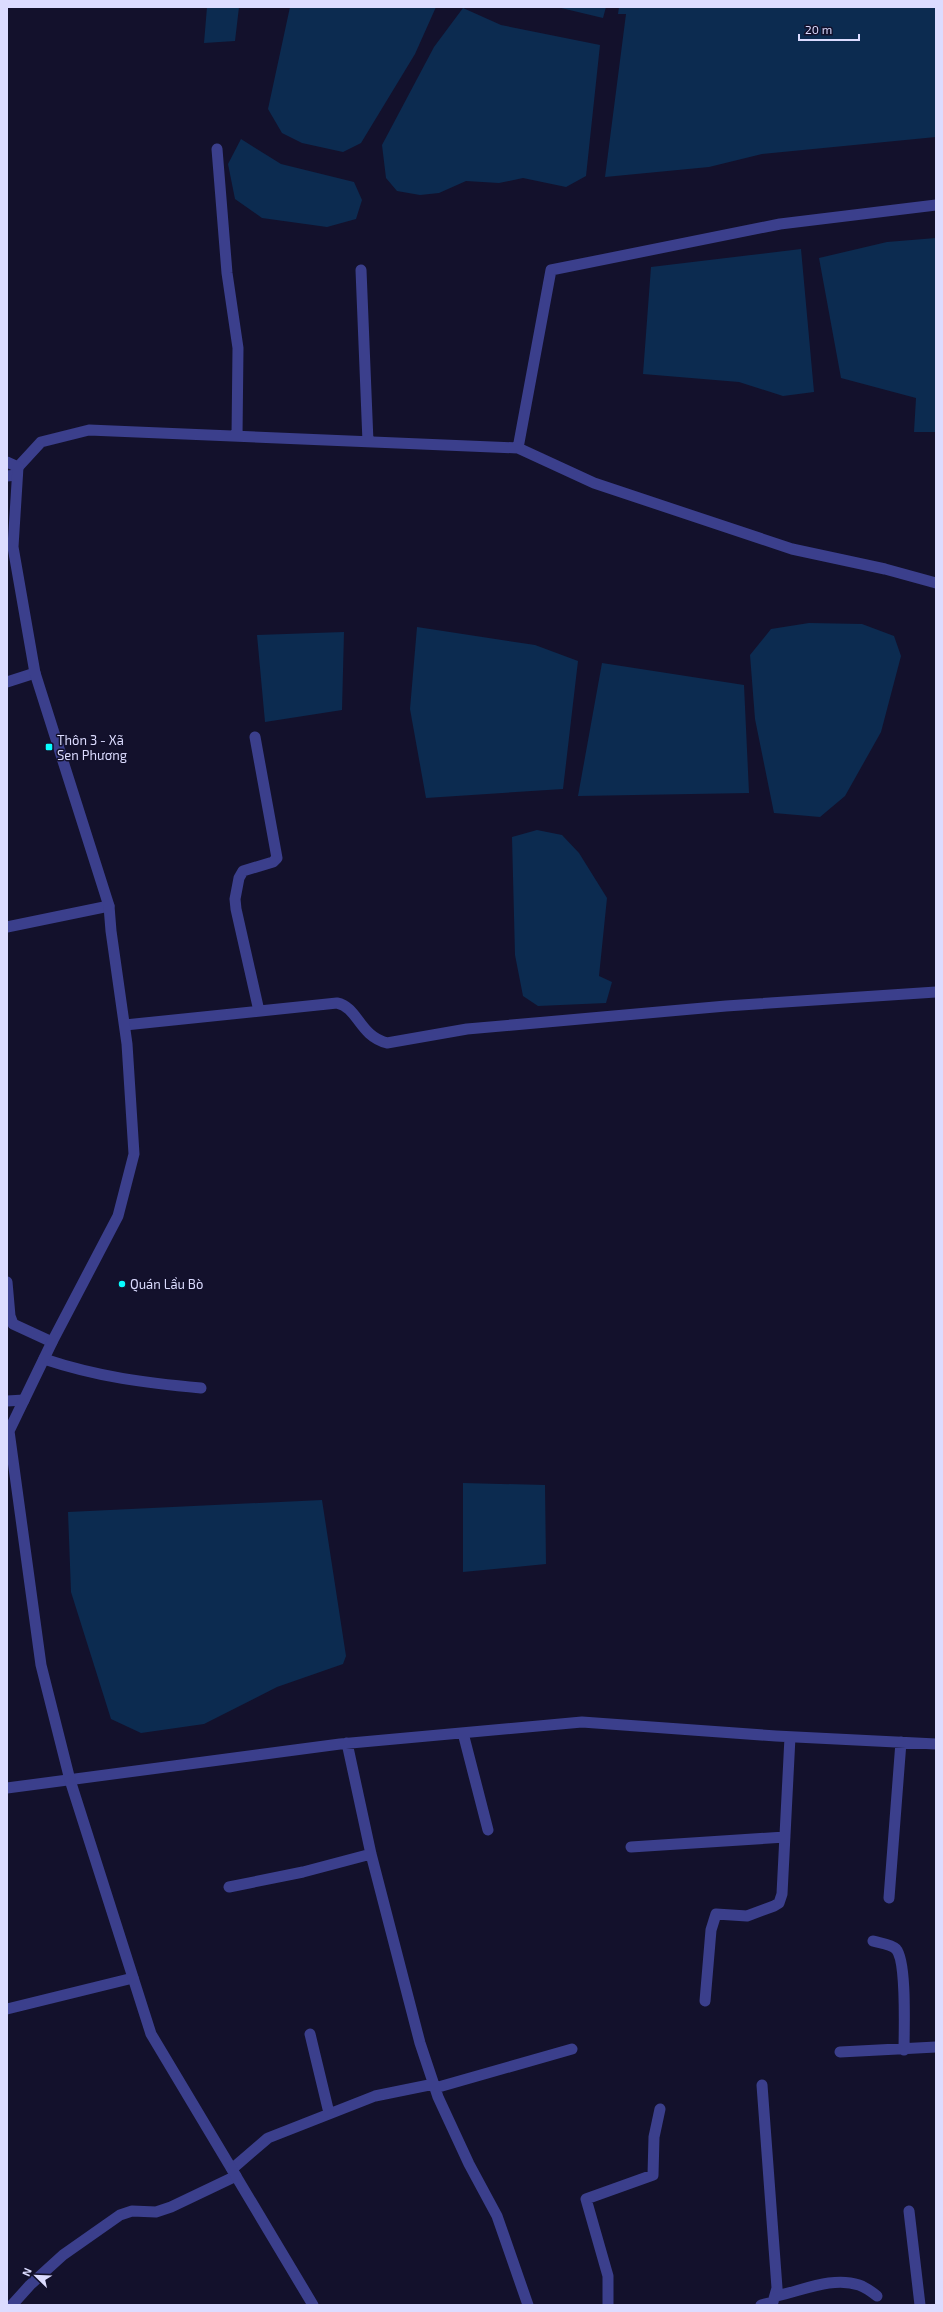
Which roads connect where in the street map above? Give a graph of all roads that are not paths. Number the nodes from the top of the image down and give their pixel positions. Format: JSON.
{"nodes":[{"id":1,"x":217,"y":148,"type":"dead end"},
{"id":2,"x":936,"y":205,"type":"edge"},
{"id":3,"x":361,"y":270,"type":"dead end"},
{"id":4,"x":237,"y":436,"type":"junction"},
{"id":5,"x":368,"y":442,"type":"junction"},
{"id":6,"x":518,"y":448,"type":"junction"},
{"id":7,"x":7,"y":462,"type":"edge"},
{"id":8,"x":14,"y":472,"type":"edge"},
{"id":9,"x":936,"y":583,"type":"edge"},
{"id":10,"x":35,"y":673,"type":"junction"},
{"id":11,"x":7,"y":682,"type":"edge"},
{"id":12,"x":255,"y":736,"type":"dead end"},
{"id":13,"x":109,"y":906,"type":"junction"},
{"id":14,"x":7,"y":927,"type":"edge"},
{"id":15,"x":936,"y":992,"type":"edge"},
{"id":16,"x":259,"y":1011,"type":"junction"},
{"id":17,"x":125,"y":1025,"type":"junction"},
{"id":18,"x":7,"y":1282,"type":"edge"},
{"id":19,"x":52,"y":1342,"type":"junction"},
{"id":20,"x":44,"y":1359,"type":"junction"},
{"id":21,"x":202,"y":1388,"type":"dead end"},
{"id":22,"x":24,"y":1400,"type":"junction"},
{"id":23,"x":7,"y":1401,"type":"edge"},
{"id":24,"x":463,"y":1733,"type":"junction"},
{"id":25,"x":790,"y":1737,"type":"junction"},
{"id":26,"x":901,"y":1742,"type":"junction"},
{"id":27,"x":347,"y":1743,"type":"junction"},
{"id":28,"x":936,"y":1744,"type":"edge"},
{"id":29,"x":70,"y":1780,"type":"junction"},
{"id":30,"x":7,"y":1788,"type":"edge"},
{"id":31,"x":488,"y":1830,"type":"dead end"},
{"id":32,"x":785,"y":1837,"type":"junction"},
{"id":33,"x":631,"y":1847,"type":"dead end"},
{"id":34,"x":371,"y":1854,"type":"junction"},
{"id":35,"x":229,"y":1888,"type":"dead end"},
{"id":36,"x":889,"y":1898,"type":"dead end"},
{"id":37,"x":873,"y":1940,"type":"dead end"},
{"id":38,"x":133,"y":1978,"type":"junction"},
{"id":39,"x":705,"y":2001,"type":"dead end"},
{"id":40,"x":7,"y":2009,"type":"edge"},
{"id":41,"x":310,"y":2034,"type":"dead end"},
{"id":42,"x":936,"y":2047,"type":"edge"},
{"id":43,"x":572,"y":2049,"type":"dead end"},
{"id":44,"x":904,"y":2050,"type":"junction"},
{"id":45,"x":840,"y":2052,"type":"dead end"},
{"id":46,"x":762,"y":2085,"type":"dead end"},
{"id":47,"x":434,"y":2086,"type":"junction"},
{"id":48,"x":660,"y":2109,"type":"dead end"},
{"id":49,"x":329,"y":2113,"type":"junction"},
{"id":50,"x":234,"y":2172,"type":"junction"},
{"id":51,"x":909,"y":2211,"type":"dead end"},
{"id":52,"x":776,"y":2296,"type":"junction"},
{"id":53,"x":878,"y":2296,"type":"dead end"},
{"id":54,"x":310,"y":2304,"type":"edge"},
{"id":55,"x":12,"y":2305,"type":"edge"},
{"id":56,"x":528,"y":2305,"type":"edge"},
{"id":57,"x":608,"y":2305,"type":"edge"},
{"id":58,"x":761,"y":2305,"type":"edge"},
{"id":59,"x":920,"y":2305,"type":"edge"}],
"edges":[{"from":1,"to":4,"type":"street"},
{"from":2,"to":6,"type":"street"},
{"from":3,"to":5,"type":"street"},
{"from":4,"to":5,"type":"street"},
{"from":4,"to":8,"type":"street"},
{"from":5,"to":6,"type":"street"},
{"from":6,"to":9,"type":"street"},
{"from":7,"to":8,"type":"street"},
{"from":8,"to":10,"type":"street"},
{"from":10,"to":11,"type":"street"},
{"from":10,"to":13,"type":"street"},
{"from":12,"to":16,"type":"street"},
{"from":13,"to":14,"type":"street"},
{"from":13,"to":17,"type":"street"},
{"from":15,"to":16,"type":"street"},
{"from":16,"to":17,"type":"street"},
{"from":17,"to":19,"type":"street"},
{"from":18,"to":19,"type":"street"},
{"from":19,"to":20,"type":"street"},
{"from":20,"to":21,"type":"street"},
{"from":20,"to":22,"type":"street"},
{"from":22,"to":23,"type":"street"},
{"from":22,"to":29,"type":"street"},
{"from":24,"to":25,"type":"street"},
{"from":24,"to":27,"type":"street"},
{"from":24,"to":31,"type":"street"},
{"from":25,"to":26,"type":"street"},
{"from":25,"to":32,"type":"street"},
{"from":26,"to":28,"type":"street"},
{"from":26,"to":36,"type":"street"},
{"from":27,"to":29,"type":"street"},
{"from":27,"to":34,"type":"street"},
{"from":29,"to":30,"type":"street"},
{"from":29,"to":38,"type":"street"},
{"from":32,"to":33,"type":"street"},
{"from":32,"to":39,"type":"street"},
{"from":34,"to":35,"type":"street"},
{"from":34,"to":47,"type":"street"},
{"from":37,"to":44,"type":"street"},
{"from":38,"to":40,"type":"street"},
{"from":38,"to":50,"type":"street"},
{"from":41,"to":49,"type":"street"},
{"from":42,"to":44,"type":"street"},
{"from":43,"to":47,"type":"street"},
{"from":44,"to":45,"type":"street"},
{"from":46,"to":52,"type":"street"},
{"from":47,"to":49,"type":"street"},
{"from":47,"to":56,"type":"street"},
{"from":48,"to":57,"type":"street"},
{"from":49,"to":50,"type":"street"},
{"from":50,"to":54,"type":"street"},
{"from":50,"to":55,"type":"street"},
{"from":51,"to":59,"type":"street"},
{"from":52,"to":53,"type":"street"},
{"from":52,"to":58,"type":"street"}]}
